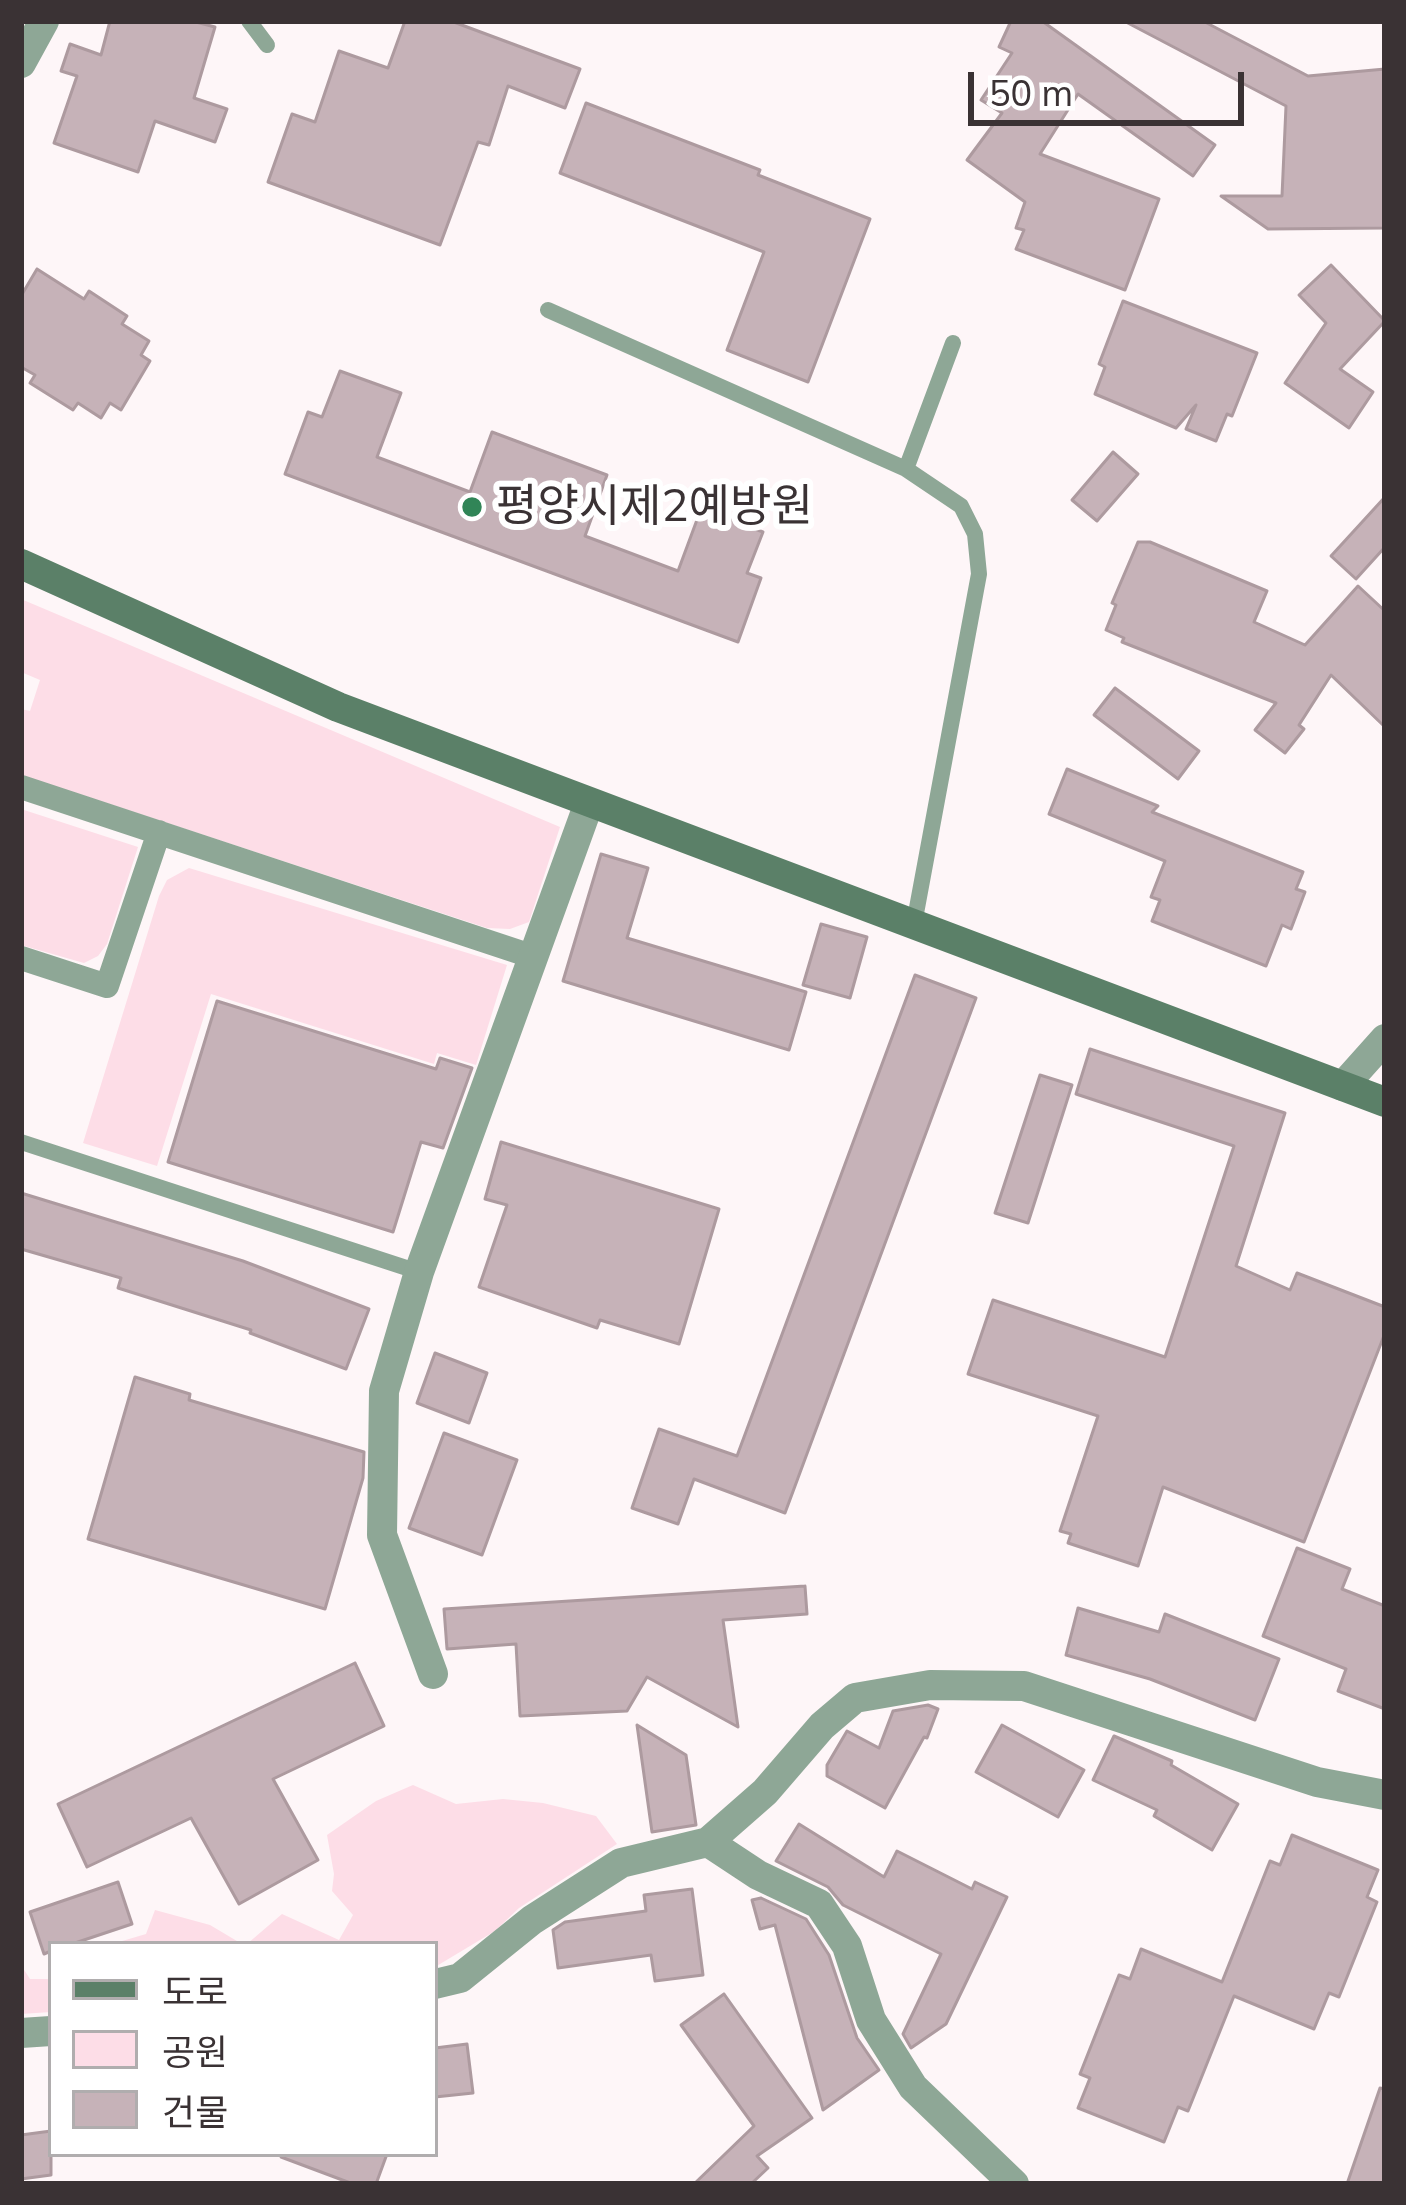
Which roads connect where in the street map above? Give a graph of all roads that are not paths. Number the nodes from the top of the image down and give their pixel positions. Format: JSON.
{"nodes":[{"id":1,"x":44,"y":21,"type":"edge"},
{"id":2,"x":249,"y":21,"type":"edge"},
{"id":3,"x":268,"y":45,"type":"dead end"},
{"id":4,"x":21,"y":63,"type":"edge"},
{"id":5,"x":548,"y":310,"type":"dead end"},
{"id":6,"x":953,"y":343,"type":"dead end"},
{"id":7,"x":907,"y":469,"type":"junction"},
{"id":8,"x":21,"y":564,"type":"edge"},
{"id":9,"x":21,"y":787,"type":"edge"},
{"id":10,"x":590,"y":803,"type":"junction"},
{"id":11,"x":159,"y":832,"type":"junction"},
{"id":12,"x":914,"y":923,"type":"junction"},
{"id":13,"x":531,"y":956,"type":"junction"},
{"id":14,"x":21,"y":958,"type":"edge"},
{"id":15,"x":1385,"y":1039,"type":"edge"},
{"id":16,"x":1342,"y":1086,"type":"junction"},
{"id":17,"x":1385,"y":1102,"type":"edge"},
{"id":18,"x":21,"y":1142,"type":"edge"},
{"id":19,"x":418,"y":1272,"type":"junction"},
{"id":20,"x":433,"y":1674,"type":"dead end"},
{"id":21,"x":1385,"y":1795,"type":"edge"},
{"id":22,"x":708,"y":1842,"type":"junction"},
{"id":23,"x":438,"y":1983,"type":"edge"},
{"id":24,"x":1014,"y":2184,"type":"edge"}],
"edges":[{"from":1,"to":4,"type":"street"},
{"from":2,"to":3,"type":"lane"},
{"from":5,"to":7,"type":"lane"},
{"from":6,"to":7,"type":"lane"},
{"from":7,"to":12,"type":"lane"},
{"from":8,"to":10,"type":"main road"},
{"from":9,"to":11,"type":"street"},
{"from":10,"to":12,"type":"main road"},
{"from":10,"to":13,"type":"street"},
{"from":11,"to":13,"type":"street"},
{"from":11,"to":14,"type":"street"},
{"from":12,"to":16,"type":"main road"},
{"from":13,"to":19,"type":"street"},
{"from":15,"to":16,"type":"street"},
{"from":16,"to":17,"type":"main road"},
{"from":18,"to":19,"type":"lane"},
{"from":19,"to":20,"type":"street"},
{"from":21,"to":22,"type":"street"},
{"from":22,"to":23,"type":"street"},
{"from":22,"to":24,"type":"street"}]}
